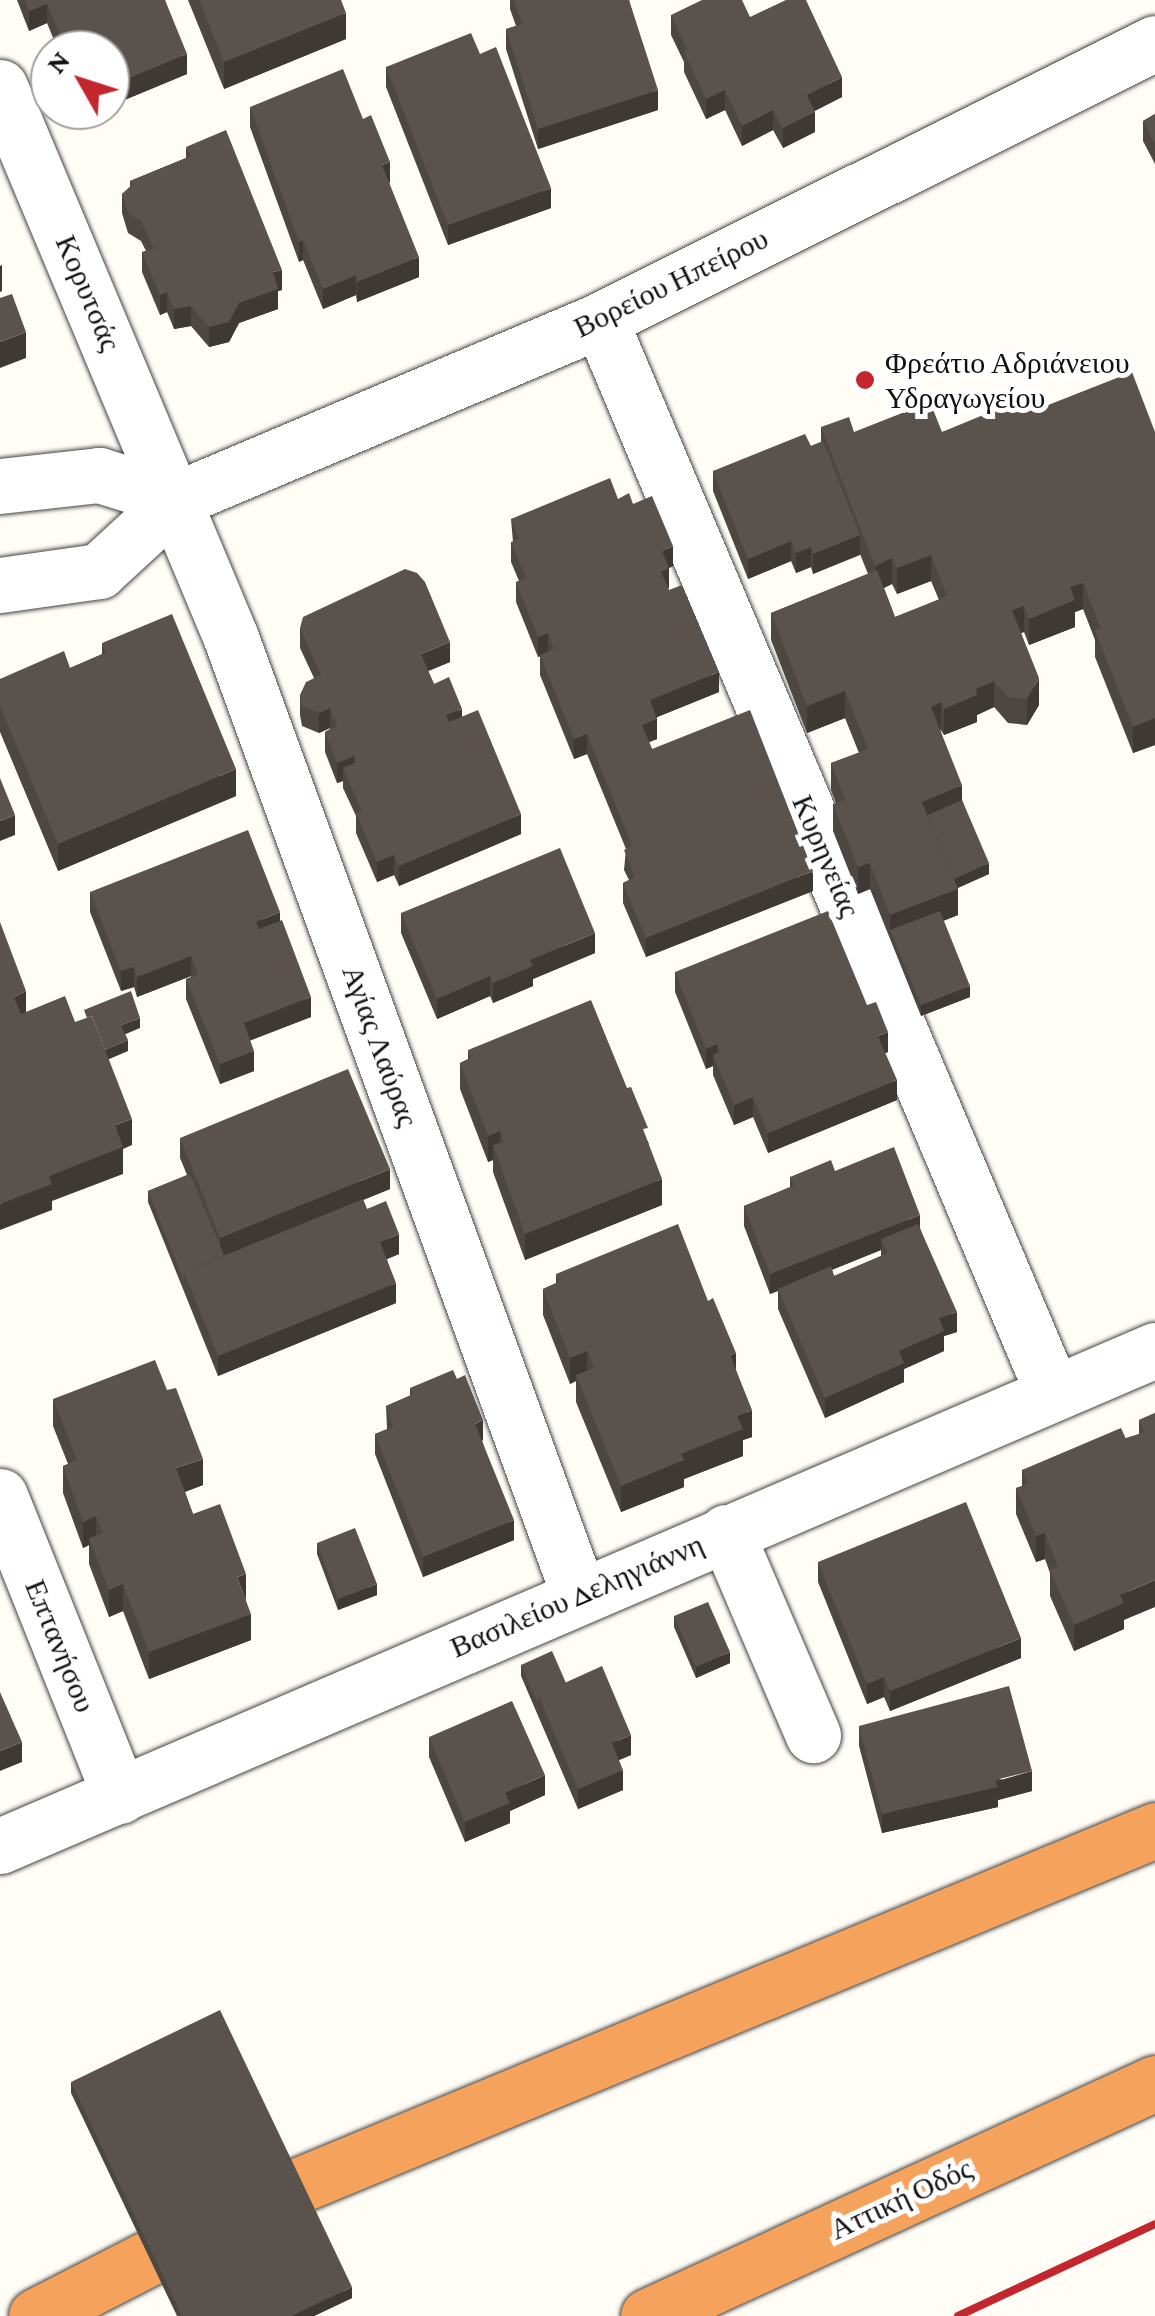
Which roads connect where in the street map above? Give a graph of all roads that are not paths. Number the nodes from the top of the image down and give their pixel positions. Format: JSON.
{"nodes":[{"id":1,"x":1155,"y":43,"type":"edge"},
{"id":2,"x":0,"y":87,"type":"edge"},
{"id":3,"x":600,"y":320,"type":"junction"},
{"id":4,"x":0,"y":486,"type":"edge"},
{"id":5,"x":176,"y":499,"type":"junction"},
{"id":6,"x":0,"y":585,"type":"edge"},
{"id":7,"x":1155,"y":1350,"type":"edge"},
{"id":8,"x":1052,"y":1391,"type":"junction"},
{"id":9,"x":0,"y":1496,"type":"edge"},
{"id":10,"x":726,"y":1532,"type":"junction"},
{"id":11,"x":580,"y":1595,"type":"junction"},
{"id":12,"x":814,"y":1735,"type":"dead end"},
{"id":13,"x":120,"y":1796,"type":"junction"},
{"id":14,"x":1155,"y":1830,"type":"edge"},
{"id":15,"x":0,"y":1846,"type":"edge"},
{"id":16,"x":1155,"y":2083,"type":"edge"},
{"id":17,"x":297,"y":2186,"type":"edge"},
{"id":18,"x":150,"y":2258,"type":"edge"},
{"id":19,"x":36,"y":2316,"type":"edge"},
{"id":20,"x":648,"y":2316,"type":"edge"}],
"edges":[{"from":1,"to":3,"type":"street","name":"Βορείου Ηπείρου"},
{"from":2,"to":5,"type":"street","name":"Κορυτσάς"},
{"from":3,"to":5,"type":"street","name":"Βορείου Ηπείρου"},
{"from":3,"to":8,"type":"street","name":"Κυρηνείας"},
{"from":4,"to":5,"type":"street"},
{"from":5,"to":6,"type":"street"},
{"from":5,"to":11,"type":"street","name":"Αγίας Λαύρας"},
{"from":7,"to":8,"type":"street","name":"Βασιλείου Δεληγιάννη"},
{"from":8,"to":10,"type":"street","name":"Βασιλείου Δεληγιάννη"},
{"from":9,"to":13,"type":"street","name":"Επτανήσου"},
{"from":10,"to":11,"type":"street","name":"Βασιλείου Δεληγιάννη"},
{"from":10,"to":12,"type":"street"},
{"from":11,"to":13,"type":"street","name":"Βασιλείου Δεληγιάννη"},
{"from":13,"to":15,"type":"street","name":"Βασιλείου Δεληγιάννη"},
{"from":14,"to":17,"type":"highway"},
{"from":16,"to":20,"type":"highway","name":"Αττική Οδός"},
{"from":18,"to":19,"type":"highway"}]}
